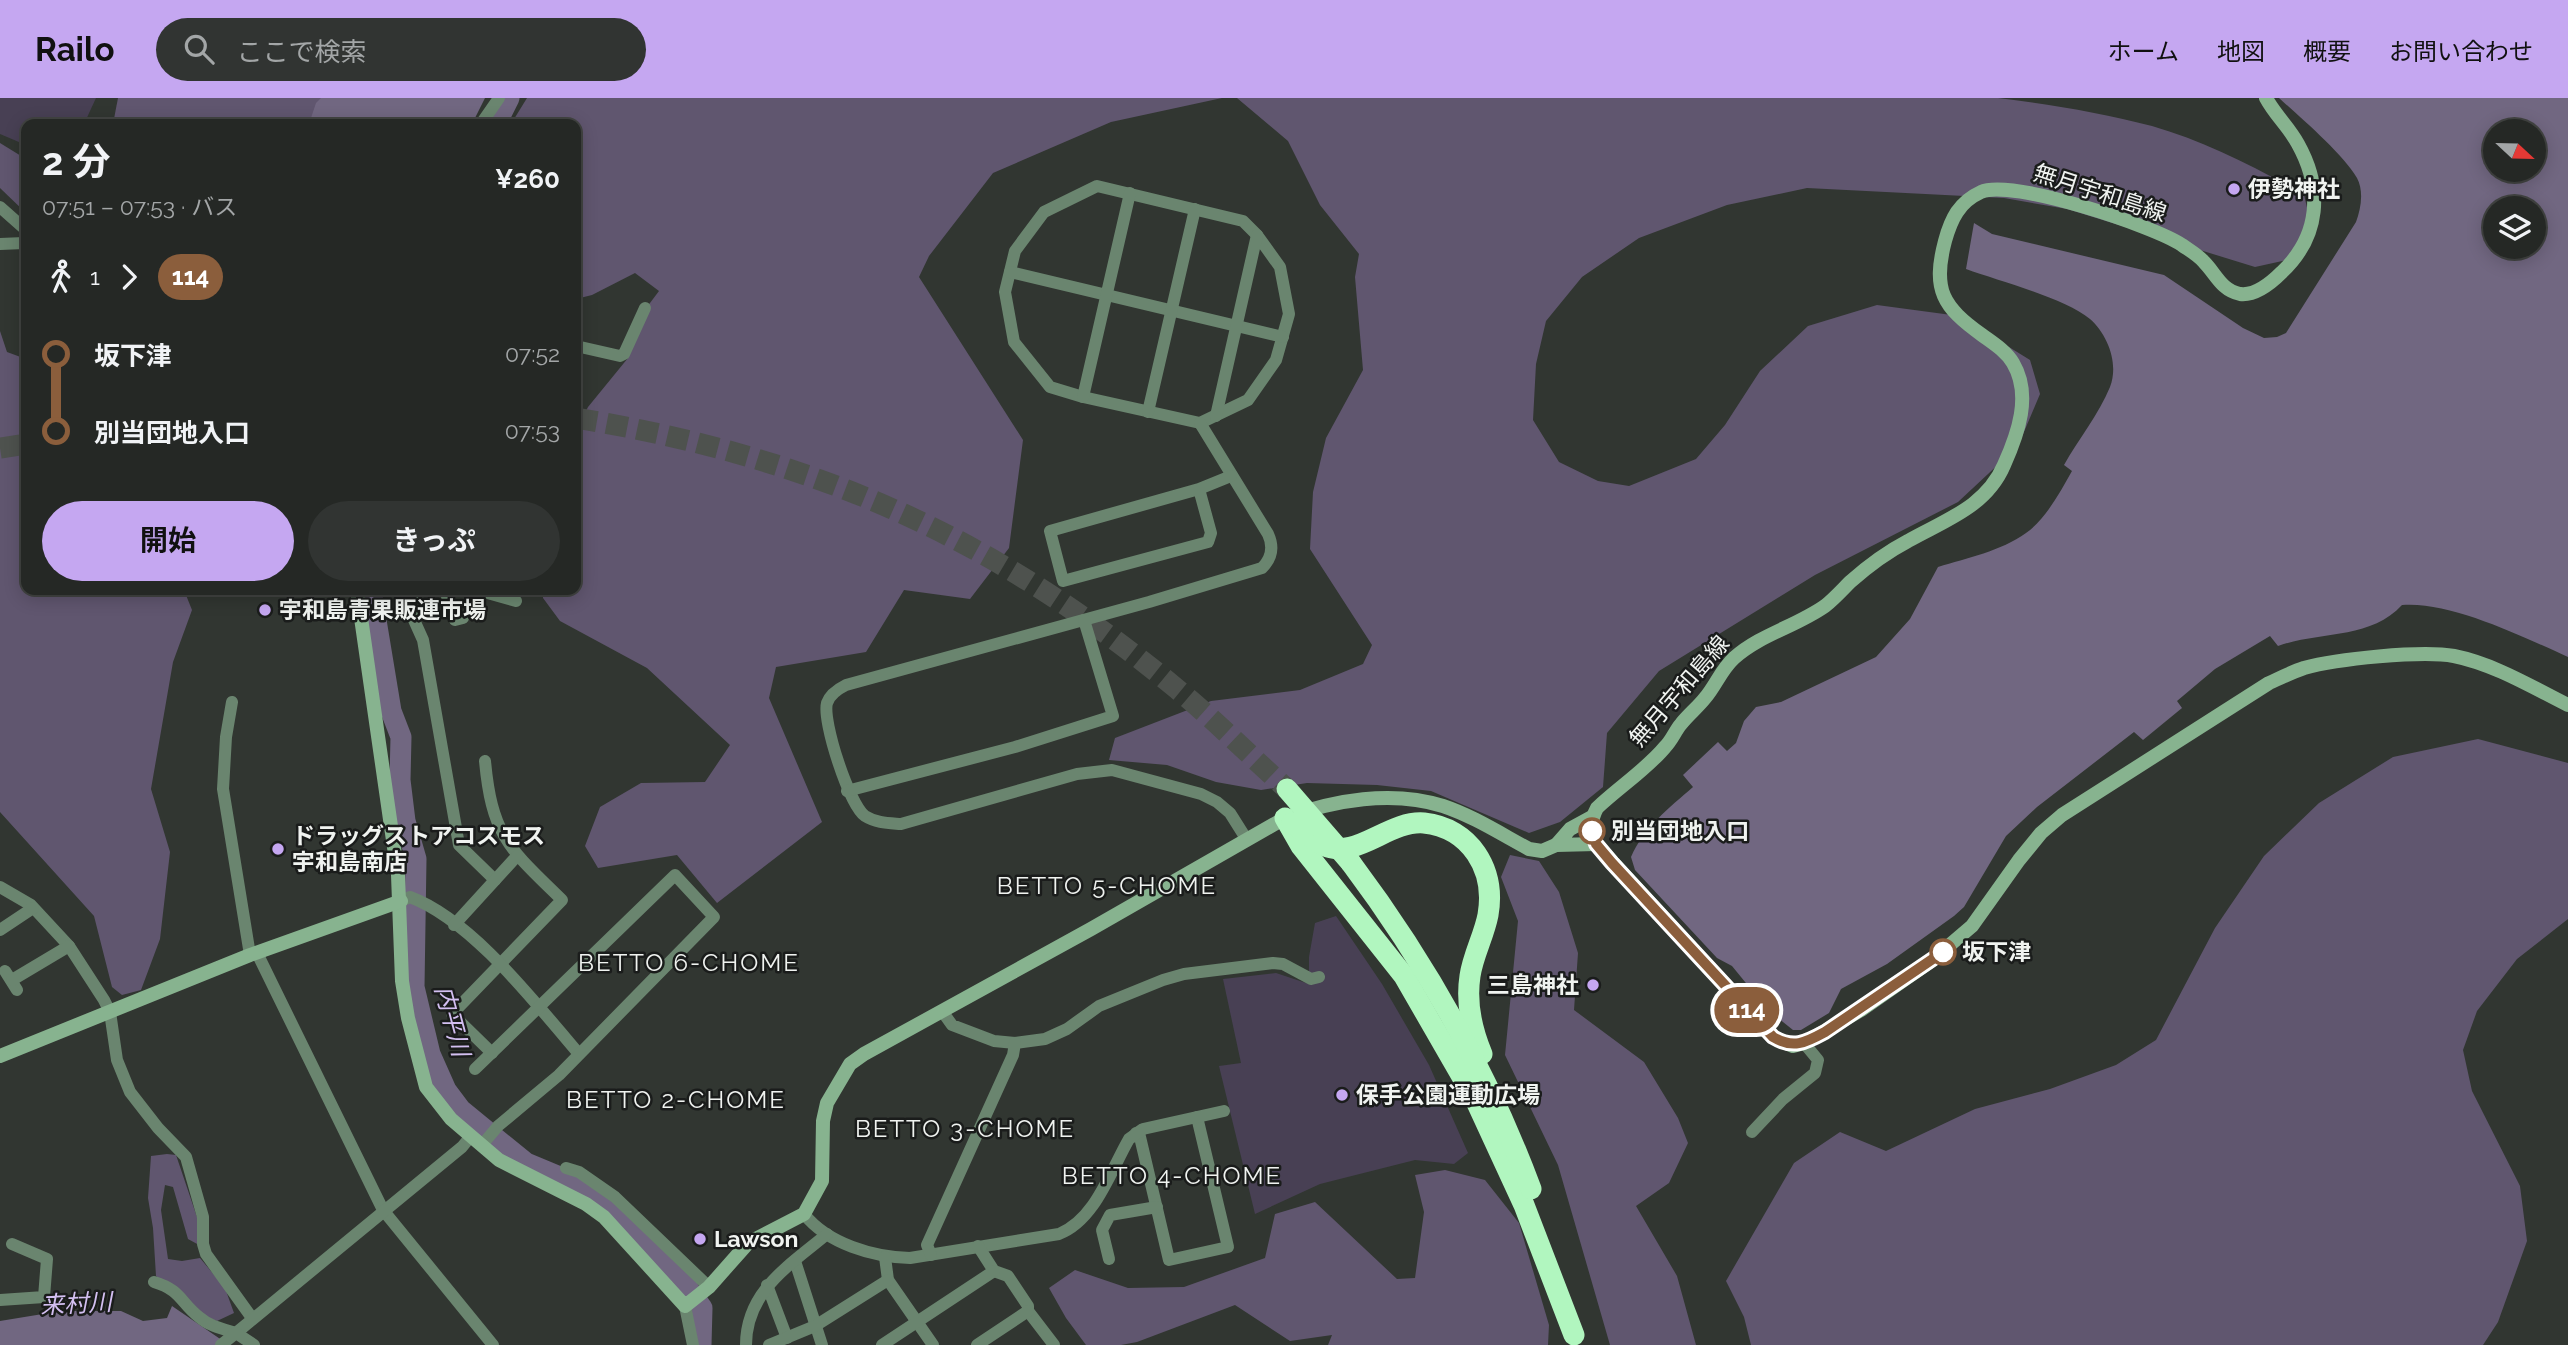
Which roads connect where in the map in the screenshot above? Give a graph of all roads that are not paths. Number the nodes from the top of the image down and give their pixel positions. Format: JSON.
{"nodes":[{"id":1,"x":499,"y":98,"type":"edge"},
{"id":2,"x":2266,"y":98,"type":"edge"},
{"id":3,"x":484,"y":119,"type":"edge"},
{"id":4,"x":1130,"y":193,"type":"junction"},
{"id":5,"x":0,"y":207,"type":"edge"},
{"id":6,"x":1195,"y":209,"type":"junction"},
{"id":7,"x":21,"y":226,"type":"edge"},
{"id":8,"x":1257,"y":235,"type":"junction"},
{"id":9,"x":21,"y":243,"type":"edge"},
{"id":10,"x":0,"y":244,"type":"edge"},
{"id":11,"x":1010,"y":272,"type":"junction"},
{"id":12,"x":1107,"y":295,"type":"junction"},
{"id":13,"x":645,"y":308,"type":"dead end"},
{"id":14,"x":1172,"y":310,"type":"junction"},
{"id":15,"x":1237,"y":325,"type":"junction"},
{"id":16,"x":1283,"y":337,"type":"junction"},
{"id":17,"x":581,"y":347,"type":"edge"},
{"id":18,"x":1083,"y":397,"type":"junction"},
{"id":19,"x":1148,"y":412,"type":"junction"},
{"id":20,"x":1216,"y":416,"type":"junction"},
{"id":21,"x":1200,"y":423,"type":"junction"},
{"id":22,"x":1231,"y":476,"type":"junction"},
{"id":23,"x":1199,"y":489,"type":"junction"},
{"id":24,"x":358,"y":595,"type":"edge"},
{"id":25,"x":404,"y":595,"type":"edge"},
{"id":26,"x":447,"y":595,"type":"edge"},
{"id":27,"x":489,"y":595,"type":"edge"},
{"id":28,"x":516,"y":601,"type":"dead end"},
{"id":29,"x":463,"y":618,"type":"dead end"},
{"id":30,"x":1084,"y":620,"type":"junction"},
{"id":31,"x":232,"y":702,"type":"dead end"},
{"id":32,"x":2568,"y":705,"type":"edge"},
{"id":33,"x":485,"y":761,"type":"dead end"},
{"id":34,"x":1287,"y":789,"type":"tunnel mouth"},
{"id":35,"x":847,"y":791,"type":"junction"},
{"id":36,"x":1592,"y":817,"type":"junction"},
{"id":37,"x":1285,"y":818,"type":"junction"},
{"id":38,"x":1247,"y":840,"type":"junction"},
{"id":39,"x":1596,"y":844,"type":"junction"},
{"id":40,"x":1556,"y":845,"type":"junction"},
{"id":41,"x":517,"y":856,"type":"junction"},
{"id":42,"x":495,"y":880,"type":"junction"},
{"id":43,"x":0,"y":887,"type":"edge"},
{"id":44,"x":405,"y":899,"type":"junction"},
{"id":45,"x":33,"y":908,"type":"junction"},
{"id":46,"x":454,"y":925,"type":"junction"},
{"id":47,"x":0,"y":930,"type":"edge"},
{"id":48,"x":69,"y":946,"type":"junction"},
{"id":49,"x":253,"y":954,"type":"junction"},
{"id":50,"x":499,"y":964,"type":"junction"},
{"id":51,"x":1319,"y":977,"type":"dead end"},
{"id":52,"x":11,"y":981,"type":"dead end"},
{"id":53,"x":540,"y":1008,"type":"junction"},
{"id":54,"x":942,"y":1011,"type":"junction"},
{"id":55,"x":110,"y":1012,"type":"junction"},
{"id":56,"x":1015,"y":1043,"type":"junction"},
{"id":57,"x":1804,"y":1043,"type":"junction"},
{"id":58,"x":492,"y":1053,"type":"junction"},
{"id":59,"x":579,"y":1054,"type":"junction"},
{"id":60,"x":0,"y":1056,"type":"edge"},
{"id":61,"x":475,"y":1069,"type":"dead end"},
{"id":62,"x":1224,"y":1111,"type":"dead end"},
{"id":63,"x":1197,"y":1117,"type":"junction"},
{"id":64,"x":1505,"y":1122,"type":"junction"},
{"id":65,"x":1752,"y":1132,"type":"dead end"},
{"id":66,"x":1136,"y":1133,"type":"junction"},
{"id":67,"x":480,"y":1140,"type":"junction"},
{"id":68,"x":566,"y":1168,"type":"dead end"},
{"id":69,"x":1157,"y":1207,"type":"junction"},
{"id":70,"x":383,"y":1210,"type":"junction"},
{"id":71,"x":804,"y":1214,"type":"junction"},
{"id":72,"x":827,"y":1234,"type":"junction"},
{"id":73,"x":12,"y":1244,"type":"dead end"},
{"id":74,"x":978,"y":1247,"type":"junction"},
{"id":75,"x":931,"y":1255,"type":"junction"},
{"id":76,"x":886,"y":1257,"type":"junction"},
{"id":77,"x":1108,"y":1259,"type":"dead end"},
{"id":78,"x":795,"y":1261,"type":"junction"},
{"id":79,"x":994,"y":1271,"type":"junction"},
{"id":80,"x":888,"y":1280,"type":"junction"},
{"id":81,"x":154,"y":1282,"type":"dead end"},
{"id":82,"x":767,"y":1285,"type":"junction"},
{"id":83,"x":707,"y":1290,"type":"junction"},
{"id":84,"x":0,"y":1300,"type":"edge"},
{"id":85,"x":688,"y":1304,"type":"junction"},
{"id":86,"x":1028,"y":1311,"type":"junction"},
{"id":87,"x":252,"y":1318,"type":"junction"},
{"id":88,"x":917,"y":1322,"type":"junction"},
{"id":89,"x":816,"y":1326,"type":"junction"},
{"id":90,"x":787,"y":1338,"type":"junction"},
{"id":91,"x":227,"y":1340,"type":"edge"},
{"id":92,"x":1575,"y":1340,"type":"edge"},
{"id":93,"x":254,"y":1345,"type":"edge"},
{"id":94,"x":493,"y":1345,"type":"edge"},
{"id":95,"x":693,"y":1345,"type":"edge"},
{"id":96,"x":746,"y":1345,"type":"edge"},
{"id":97,"x":771,"y":1345,"type":"edge"},
{"id":98,"x":822,"y":1345,"type":"edge"},
{"id":99,"x":882,"y":1345,"type":"edge"},
{"id":100,"x":933,"y":1345,"type":"edge"},
{"id":101,"x":977,"y":1345,"type":"edge"},
{"id":102,"x":1054,"y":1345,"type":"edge"}],
"edges":[{"from":1,"to":3,"type":"street"},
{"from":2,"to":36,"type":"main road","name":"無月宇和島線"},
{"from":4,"to":6,"type":"street"},
{"from":4,"to":11,"type":"street"},
{"from":4,"to":12,"type":"street"},
{"from":5,"to":7,"type":"street"},
{"from":6,"to":8,"type":"street"},
{"from":6,"to":14,"type":"street"},
{"from":8,"to":15,"type":"street"},
{"from":8,"to":16,"type":"street"},
{"from":9,"to":10,"type":"street"},
{"from":11,"to":12,"type":"street"},
{"from":11,"to":18,"type":"street"},
{"from":12,"to":14,"type":"street"},
{"from":12,"to":18,"type":"street"},
{"from":13,"to":17,"type":"street"},
{"from":14,"to":15,"type":"street"},
{"from":14,"to":19,"type":"street"},
{"from":15,"to":16,"type":"street"},
{"from":15,"to":20,"type":"street"},
{"from":16,"to":20,"type":"street"},
{"from":18,"to":19,"type":"street"},
{"from":19,"to":21,"type":"street"},
{"from":20,"to":21,"type":"street"},
{"from":21,"to":22,"type":"street"},
{"from":22,"to":23,"type":"street"},
{"from":22,"to":30,"type":"street"},
{"from":23,"to":23,"type":"street"},
{"from":24,"to":44,"type":"main road"},
{"from":25,"to":42,"type":"street"},
{"from":26,"to":29,"type":"street"},
{"from":27,"to":28,"type":"street"},
{"from":30,"to":35,"type":"street"},
{"from":30,"to":35,"type":"street"},
{"from":31,"to":49,"type":"street"},
{"from":32,"to":57,"type":"main road"},
{"from":33,"to":41,"type":"street"},
{"from":34,"to":64,"type":"highway","bridge":true},
{"from":35,"to":38,"type":"street"},
{"from":36,"to":39,"type":"main road"},
{"from":36,"to":40,"type":"main road","name":"無月宇和島線"},
{"from":37,"to":38,"type":"main road"},
{"from":37,"to":40,"type":"main road"},
{"from":37,"to":64,"type":"highway"},
{"from":37,"to":92,"type":"highway"},
{"from":38,"to":54,"type":"main road"},
{"from":39,"to":40,"type":"main road"},
{"from":39,"to":57,"type":"main road"},
{"from":41,"to":42,"type":"street"},
{"from":41,"to":50,"type":"street"},
{"from":42,"to":46,"type":"street"},
{"from":43,"to":45,"type":"street"},
{"from":44,"to":46,"type":"street"},
{"from":44,"to":49,"type":"main road"},
{"from":44,"to":67,"type":"main road"},
{"from":45,"to":47,"type":"street"},
{"from":45,"to":48,"type":"street"},
{"from":46,"to":50,"type":"street"},
{"from":48,"to":52,"type":"street"},
{"from":48,"to":55,"type":"street"},
{"from":49,"to":55,"type":"main road"},
{"from":49,"to":70,"type":"street"},
{"from":50,"to":53,"type":"street"},
{"from":50,"to":58,"type":"street"},
{"from":51,"to":56,"type":"street"},
{"from":53,"to":58,"type":"street"},
{"from":53,"to":59,"type":"street"},
{"from":53,"to":59,"type":"street"},
{"from":54,"to":56,"type":"street"},
{"from":54,"to":71,"type":"main road"},
{"from":55,"to":60,"type":"main road"},
{"from":55,"to":87,"type":"street"},
{"from":56,"to":75,"type":"street"},
{"from":57,"to":65,"type":"street"},
{"from":58,"to":61,"type":"street"},
{"from":59,"to":67,"type":"street"},
{"from":62,"to":63,"type":"street"},
{"from":63,"to":66,"type":"street"},
{"from":63,"to":69,"type":"street"},
{"from":64,"to":92,"type":"highway"},
{"from":66,"to":69,"type":"street"},
{"from":66,"to":74,"type":"street"},
{"from":67,"to":70,"type":"street"},
{"from":67,"to":85,"type":"main road"},
{"from":68,"to":83,"type":"street"},
{"from":69,"to":77,"type":"street"},
{"from":70,"to":87,"type":"street"},
{"from":70,"to":94,"type":"street"},
{"from":71,"to":72,"type":"street"},
{"from":71,"to":83,"type":"main road"},
{"from":72,"to":76,"type":"street"},
{"from":72,"to":78,"type":"street"},
{"from":73,"to":84,"type":"street"},
{"from":74,"to":75,"type":"street"},
{"from":74,"to":79,"type":"street"},
{"from":75,"to":76,"type":"street"},
{"from":76,"to":80,"type":"street"},
{"from":78,"to":82,"type":"street"},
{"from":78,"to":89,"type":"street"},
{"from":79,"to":86,"type":"street"},
{"from":79,"to":88,"type":"street"},
{"from":80,"to":88,"type":"street"},
{"from":80,"to":89,"type":"street"},
{"from":81,"to":91,"type":"street"},
{"from":82,"to":90,"type":"street"},
{"from":82,"to":96,"type":"street"},
{"from":83,"to":85,"type":"main road"},
{"from":85,"to":95,"type":"street"},
{"from":86,"to":101,"type":"street"},
{"from":86,"to":102,"type":"street"},
{"from":87,"to":91,"type":"street"},
{"from":88,"to":99,"type":"street"},
{"from":88,"to":100,"type":"street"},
{"from":89,"to":90,"type":"street"},
{"from":89,"to":98,"type":"street"},
{"from":90,"to":97,"type":"street"},
{"from":91,"to":93,"type":"street"}]}
